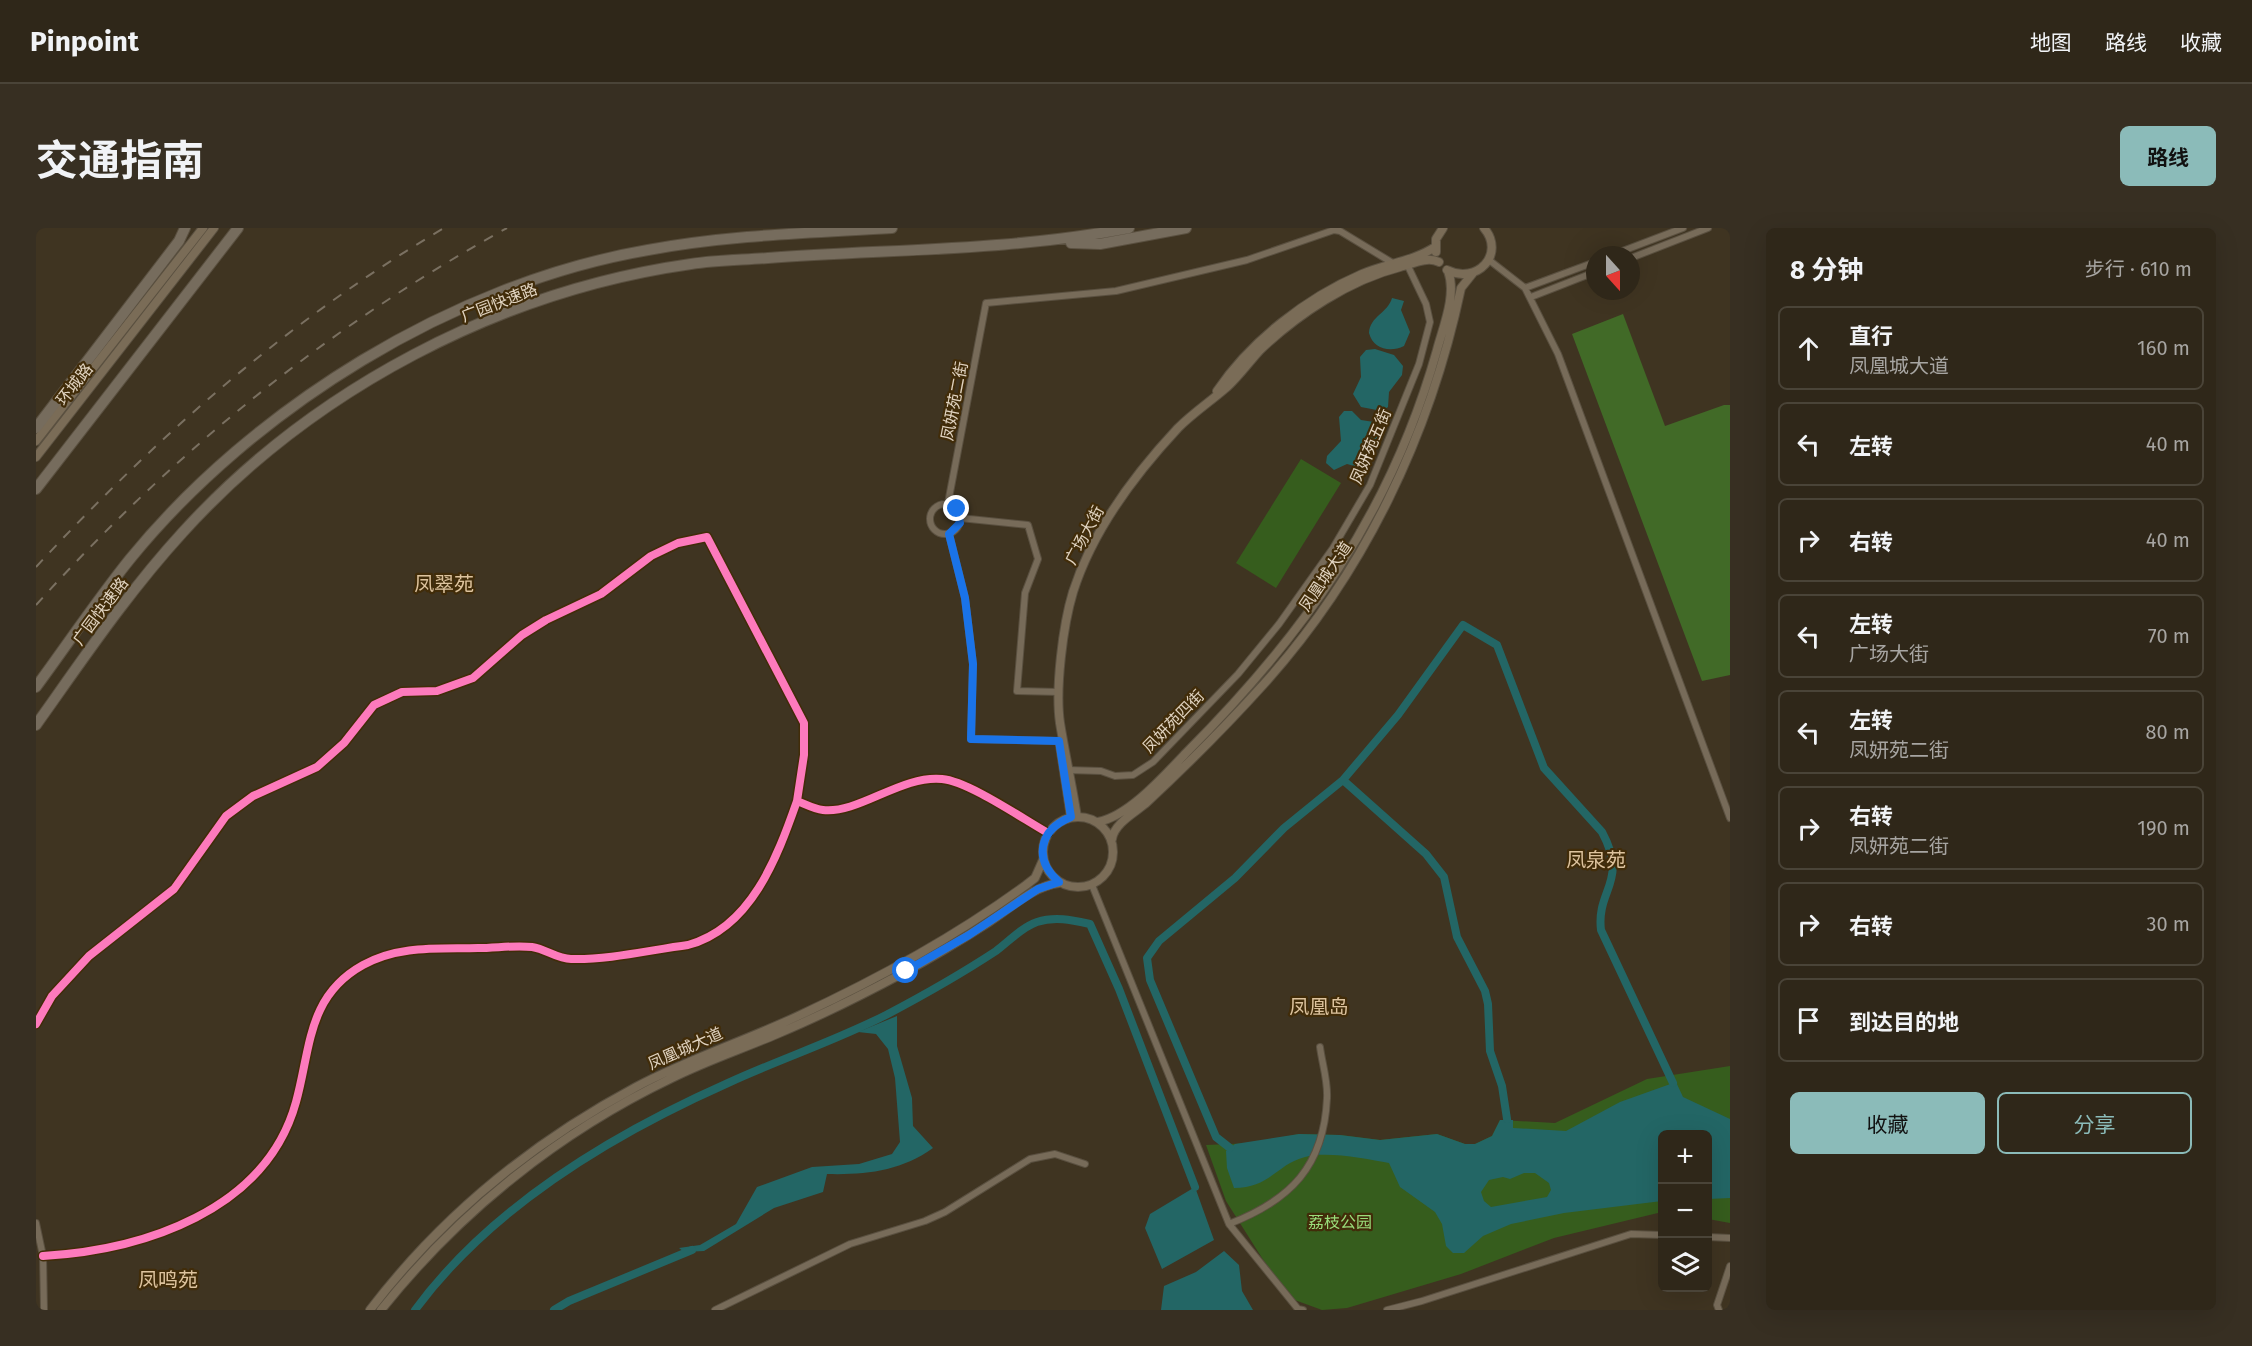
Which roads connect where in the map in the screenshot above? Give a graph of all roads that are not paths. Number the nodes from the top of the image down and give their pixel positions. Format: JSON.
{"nodes":[{"id":1,"x":185,"y":228,"type":"edge"},
{"id":2,"x":203,"y":228,"type":"edge"},
{"id":3,"x":214,"y":228,"type":"edge"},
{"id":4,"x":238,"y":228,"type":"edge"},
{"id":5,"x":892,"y":228,"type":"edge"},
{"id":6,"x":1129,"y":228,"type":"edge"},
{"id":7,"x":1186,"y":228,"type":"edge"},
{"id":8,"x":1443,"y":228,"type":"edge"},
{"id":9,"x":1484,"y":228,"type":"edge"},
{"id":10,"x":1683,"y":228,"type":"edge"},
{"id":11,"x":1708,"y":228,"type":"edge"},
{"id":12,"x":1337,"y":229,"type":"edge"},
{"id":13,"x":1044,"y":242,"type":"junction"},
{"id":14,"x":1636,"y":246,"type":"edge"},
{"id":15,"x":1435,"y":248,"type":"junction"},
{"id":16,"x":1640,"y":254,"type":"edge"},
{"id":17,"x":1489,"y":260,"type":"junction"},
{"id":18,"x":1391,"y":262,"type":"junction"},
{"id":19,"x":1406,"y":262,"type":"junction"},
{"id":20,"x":1439,"y":262,"type":"junction"},
{"id":21,"x":1586,"y":265,"type":"edge"},
{"id":22,"x":1448,"y":271,"type":"junction"},
{"id":23,"x":1473,"y":273,"type":"junction"},
{"id":24,"x":1586,"y":276,"type":"edge"},
{"id":25,"x":1525,"y":288,"type":"junction"},
{"id":26,"x":1531,"y":297,"type":"junction"},
{"id":27,"x":132,"y":327,"type":"junction"},
{"id":28,"x":1214,"y":396,"type":"junction"},
{"id":29,"x":36,"y":428,"type":"edge"},
{"id":30,"x":36,"y":441,"type":"edge"},
{"id":31,"x":36,"y":457,"type":"edge"},
{"id":32,"x":36,"y":489,"type":"edge"},
{"id":33,"x":948,"y":504,"type":"junction"},
{"id":34,"x":960,"y":518,"type":"junction"},
{"id":35,"x":949,"y":534,"type":"junction"},
{"id":36,"x":1276,"y":628,"type":"joint"},
{"id":37,"x":36,"y":687,"type":"edge"},
{"id":38,"x":1059,"y":692,"type":"junction"},
{"id":39,"x":36,"y":724,"type":"edge"},
{"id":40,"x":1060,"y":724,"type":"junction"},
{"id":41,"x":1059,"y":741,"type":"junction"},
{"id":42,"x":1067,"y":770,"type":"junction"},
{"id":43,"x":797,"y":801,"type":"junction"},
{"id":44,"x":1074,"y":817,"type":"junction"},
{"id":45,"x":1730,"y":818,"type":"edge"},
{"id":46,"x":1098,"y":822,"type":"junction"},
{"id":47,"x":1048,"y":833,"type":"junction"},
{"id":48,"x":1112,"y":839,"type":"junction"},
{"id":49,"x":1043,"y":860,"type":"junction"},
{"id":50,"x":1059,"y":882,"type":"junction"},
{"id":51,"x":1092,"y":885,"type":"junction"},
{"id":52,"x":36,"y":1024,"type":"edge"},
{"id":53,"x":1320,"y":1047,"type":"dead end"},
{"id":54,"x":1085,"y":1164,"type":"dead end"},
{"id":55,"x":36,"y":1223,"type":"edge"},
{"id":56,"x":1228,"y":1224,"type":"junction"},
{"id":57,"x":1658,"y":1235,"type":"edge"},
{"id":58,"x":1712,"y":1237,"type":"edge"},
{"id":59,"x":1730,"y":1238,"type":"edge"},
{"id":60,"x":43,"y":1256,"type":"junction"},
{"id":61,"x":1730,"y":1266,"type":"edge"},
{"id":62,"x":44,"y":1310,"type":"edge"},
{"id":63,"x":370,"y":1310,"type":"edge"},
{"id":64,"x":381,"y":1310,"type":"edge"},
{"id":65,"x":715,"y":1310,"type":"edge"},
{"id":66,"x":1303,"y":1310,"type":"edge"},
{"id":67,"x":1387,"y":1310,"type":"edge"},
{"id":68,"x":1719,"y":1310,"type":"edge"}],
"edges":[{"from":1,"to":29,"type":"highway"},
{"from":2,"to":27,"type":"main road"},
{"from":3,"to":27,"type":"main road"},
{"from":4,"to":32,"type":"highway"},
{"from":5,"to":37,"type":"highway","name":"广园快速路"},
{"from":6,"to":13,"type":"highway","name":"广园快速路"},
{"from":7,"to":13,"type":"highway"},
{"from":8,"to":15,"type":"main road"},
{"from":9,"to":17,"type":"main road"},
{"from":10,"to":14,"type":"street"},
{"from":11,"to":16,"type":"street"},
{"from":12,"to":18,"type":"street"},
{"from":12,"to":33,"type":"street","name":"凤妍苑二街"},
{"from":13,"to":39,"type":"highway","name":"广园快速路"},
{"from":15,"to":19,"type":"main road"},
{"from":15,"to":20,"type":"main road"},
{"from":17,"to":23,"type":"main road"},
{"from":17,"to":25,"type":"street"},
{"from":18,"to":19,"type":"main road","name":"广场大街"},
{"from":18,"to":28,"type":"main road","name":"广场大街"},
{"from":19,"to":20,"type":"main road","name":"广场大街"},
{"from":19,"to":28,"type":"main road","name":"广场大街"},
{"from":19,"to":36,"type":"street","name":"凤妍苑五街"},
{"from":20,"to":22,"type":"main road"},
{"from":21,"to":25,"type":"street"},
{"from":22,"to":23,"type":"main road"},
{"from":22,"to":46,"type":"main road","name":"凤凰城大道"},
{"from":23,"to":48,"type":"main road","name":"凤凰城大道"},
{"from":24,"to":26,"type":"street"},
{"from":25,"to":26,"type":"street"},
{"from":26,"to":45,"type":"street"},
{"from":27,"to":30,"type":"main road","name":"环城路"},
{"from":27,"to":31,"type":"main road","name":"环城路"},
{"from":28,"to":38,"type":"main road","name":"广场大街"},
{"from":33,"to":34,"type":"street"},
{"from":33,"to":35,"type":"street"},
{"from":34,"to":35,"type":"street"},
{"from":34,"to":38,"type":"street"},
{"from":35,"to":41,"type":"street"},
{"from":36,"to":42,"type":"street","name":"凤妍苑四街"},
{"from":38,"to":40,"type":"main road","name":"广场大街"},
{"from":40,"to":41,"type":"main road","name":"广场大街"},
{"from":40,"to":42,"type":"main road","name":"广场大街"},
{"from":41,"to":42,"type":"main road","name":"广场大街"},
{"from":42,"to":44,"type":"main road","name":"广场大街"},
{"from":43,"to":47,"type":"street"},
{"from":43,"to":52,"type":"street"},
{"from":43,"to":60,"type":"street"},
{"from":44,"to":46,"type":"main road"},
{"from":44,"to":47,"type":"main road"},
{"from":46,"to":48,"type":"main road"},
{"from":47,"to":49,"type":"main road"},
{"from":48,"to":51,"type":"main road"},
{"from":49,"to":50,"type":"main road"},
{"from":49,"to":63,"type":"main road","name":"凤凰城大道"},
{"from":50,"to":51,"type":"main road"},
{"from":50,"to":64,"type":"main road","name":"凤凰城大道"},
{"from":51,"to":56,"type":"street"},
{"from":53,"to":56,"type":"street"},
{"from":54,"to":65,"type":"street"},
{"from":55,"to":60,"type":"street"},
{"from":56,"to":66,"type":"street"},
{"from":57,"to":67,"type":"street"},
{"from":58,"to":59,"type":"street"},
{"from":60,"to":62,"type":"street"},
{"from":61,"to":68,"type":"street"}]}
